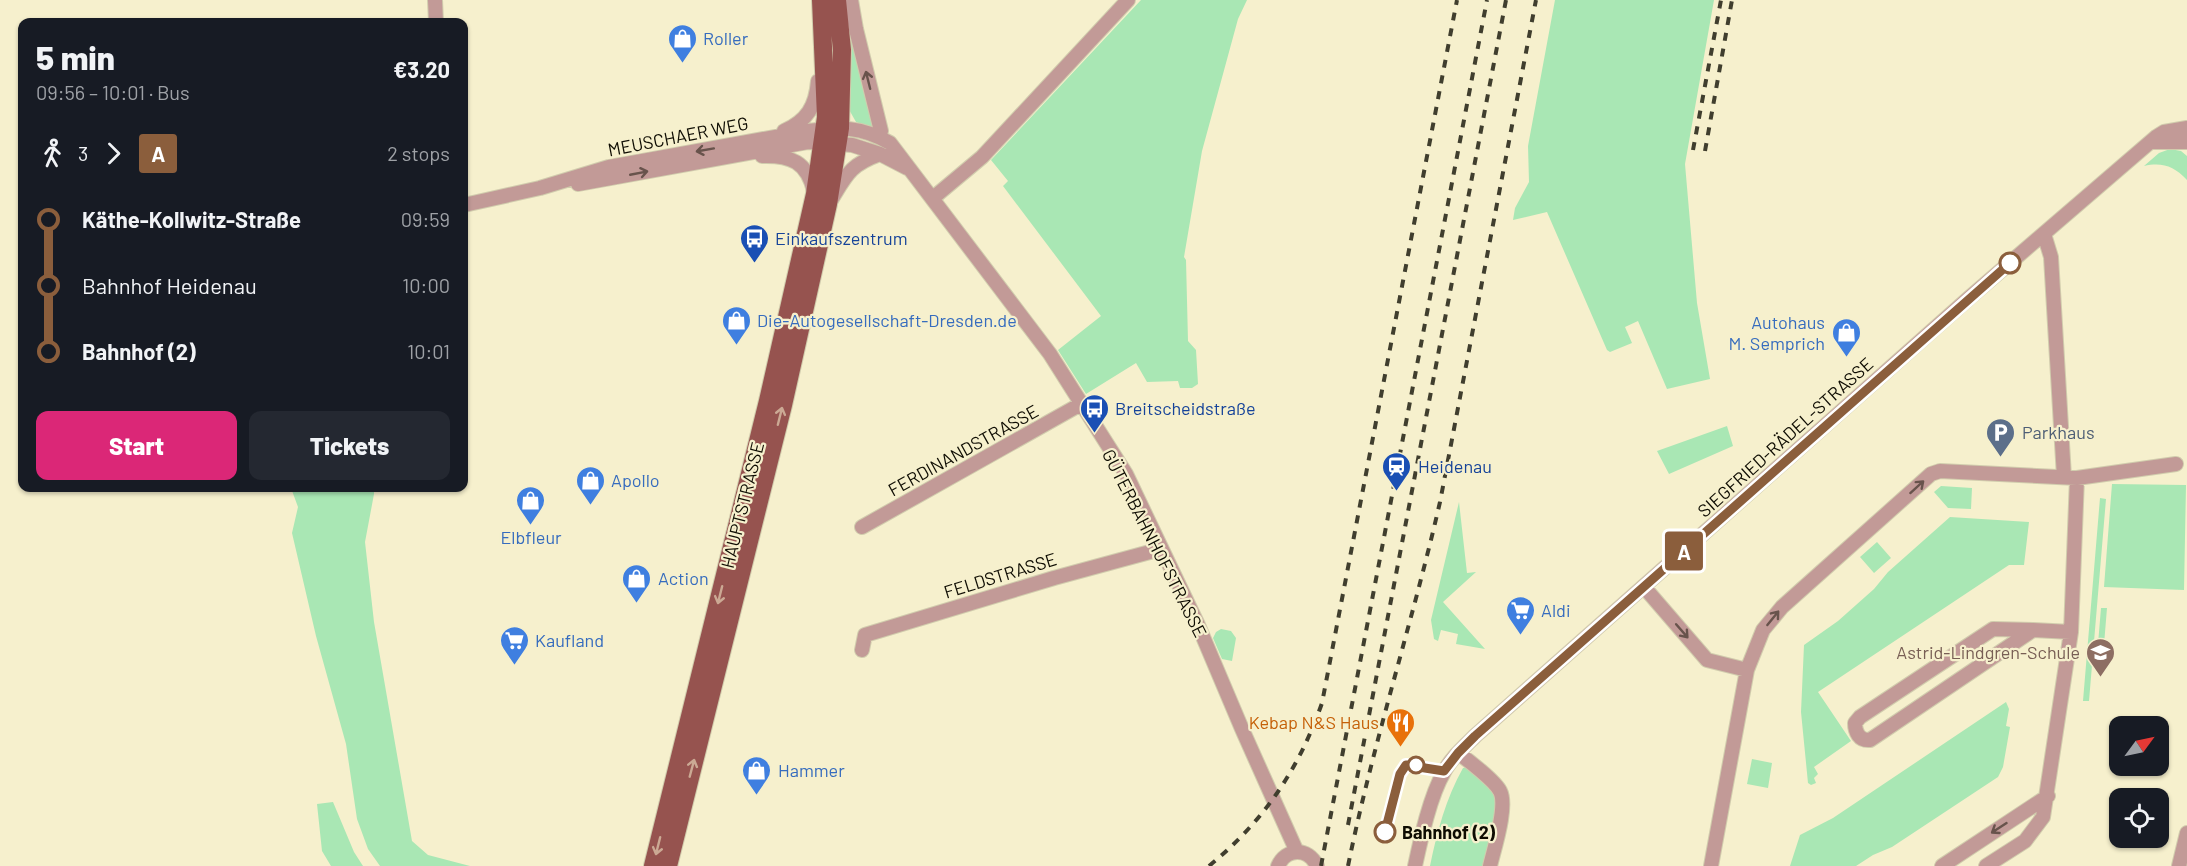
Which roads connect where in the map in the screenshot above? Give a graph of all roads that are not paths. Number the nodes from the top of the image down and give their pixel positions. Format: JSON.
{"nodes":[{"id":1,"x":435,"y":0,"type":"edge"},
{"id":2,"x":821,"y":0,"type":"edge"},
{"id":3,"x":837,"y":0,"type":"edge"},
{"id":4,"x":851,"y":0,"type":"edge"},
{"id":5,"x":1128,"y":0,"type":"edge"},
{"id":6,"x":436,"y":18,"type":"edge"},
{"id":7,"x":823,"y":35,"type":"junction"},
{"id":8,"x":2187,"y":128,"type":"edge"},
{"id":9,"x":831,"y":135,"type":"junction"},
{"id":10,"x":772,"y":137,"type":"junction"},
{"id":11,"x":879,"y":137,"type":"junction"},
{"id":12,"x":2150,"y":142,"type":"junction"},
{"id":13,"x":2187,"y":142,"type":"edge"},
{"id":14,"x":880,"y":154,"type":"junction"},
{"id":15,"x":736,"y":156,"type":"junction"},
{"id":16,"x":910,"y":170,"type":"junction"},
{"id":17,"x":540,"y":188,"type":"junction"},
{"id":18,"x":933,"y":198,"type":"junction"},
{"id":19,"x":821,"y":199,"type":"junction"},
{"id":20,"x":468,"y":203,"type":"edge"},
{"id":21,"x":2044,"y":234,"type":"junction"},
{"id":22,"x":1081,"y":404,"type":"junction"},
{"id":23,"x":2176,"y":464,"type":"dead end"},
{"id":24,"x":2070,"y":477,"type":"junction"},
{"id":25,"x":862,"y":527,"type":"dead end"},
{"id":26,"x":1161,"y":549,"type":"junction"},
{"id":27,"x":1644,"y":587,"type":"junction"},
{"id":28,"x":2033,"y":630,"type":"junction"},
{"id":29,"x":2071,"y":632,"type":"junction"},
{"id":30,"x":862,"y":650,"type":"dead end"},
{"id":31,"x":1747,"y":670,"type":"junction"},
{"id":32,"x":1458,"y":753,"type":"junction"},
{"id":33,"x":2048,"y":796,"type":"junction"},
{"id":34,"x":2187,"y":833,"type":"edge"},
{"id":35,"x":1297,"y":852,"type":"junction"},
{"id":36,"x":2003,"y":862,"type":"edge"},
{"id":37,"x":653,"y":866,"type":"edge"},
{"id":38,"x":668,"y":866,"type":"edge"},
{"id":39,"x":1278,"y":866,"type":"edge"},
{"id":40,"x":1317,"y":866,"type":"edge"},
{"id":41,"x":1414,"y":866,"type":"edge"},
{"id":42,"x":1491,"y":866,"type":"edge"},
{"id":43,"x":1711,"y":866,"type":"edge"},
{"id":44,"x":1942,"y":866,"type":"edge"},
{"id":45,"x":1986,"y":866,"type":"edge"},
{"id":46,"x":2179,"y":866,"type":"edge"}],
"edges":[{"from":1,"to":6,"type":"street"},
{"from":2,"to":7,"type":"main road"},
{"from":3,"to":9,"type":"main road"},
{"from":11,"to":4,"type":"street","one_way":true},
{"from":5,"to":18,"type":"street"},
{"from":7,"to":9,"type":"main road"},
{"from":7,"to":10,"type":"street"},
{"from":8,"to":12,"type":"street","name":"SIEGFRIED-RÄDEL-STRASSE"},
{"from":9,"to":10,"type":"street","name":"MEUSCHAER WEG"},
{"from":9,"to":11,"type":"street","name":"GÜTERBAHNHOFSTRASSE"},
{"from":9,"to":14,"type":"street","name":"GÜTERBAHNHOFSTRASSE"},
{"from":9,"to":15,"type":"street","name":"MEUSCHAER WEG"},
{"from":9,"to":19,"type":"main road","name":"HAUPTSTRASSE"},
{"from":10,"to":17,"type":"street","name":"MEUSCHAER WEG","one_way":true},
{"from":11,"to":16,"type":"street","name":"GÜTERBAHNHOFSTRASSE"},
{"from":12,"to":13,"type":"street"},
{"from":12,"to":21,"type":"street","name":"SIEGFRIED-RÄDEL-STRASSE"},
{"from":14,"to":16,"type":"street","name":"GÜTERBAHNHOFSTRASSE"},
{"from":14,"to":19,"type":"street"},
{"from":17,"to":15,"type":"street","name":"MEUSCHAER WEG","one_way":true},
{"from":15,"to":19,"type":"street"},
{"from":16,"to":18,"type":"street","name":"GÜTERBAHNHOFSTRASSE"},
{"from":17,"to":20,"type":"street","name":"MEUSCHAER WEG"},
{"from":18,"to":22,"type":"street","name":"GÜTERBAHNHOFSTRASSE"},
{"from":19,"to":37,"type":"main road","name":"HAUPTSTRASSE","one_way":true},
{"from":38,"to":19,"type":"main road","name":"HAUPTSTRASSE","one_way":true},
{"from":21,"to":24,"type":"street"},
{"from":21,"to":27,"type":"street","name":"SIEGFRIED-RÄDEL-STRASSE"},
{"from":22,"to":25,"type":"street","name":"FERDINANDSTRASSE"},
{"from":22,"to":26,"type":"street","name":"GÜTERBAHNHOFSTRASSE"},
{"from":23,"to":24,"type":"street"},
{"from":24,"to":29,"type":"street"},
{"from":31,"to":24,"type":"street","one_way":true},
{"from":26,"to":30,"type":"street","name":"FELDSTRASSE"},
{"from":26,"to":35,"type":"street","name":"GÜTERBAHNHOFSTRASSE"},
{"from":27,"to":31,"type":"street","one_way":true},
{"from":27,"to":32,"type":"street","name":"SIEGFRIED-RÄDEL-STRASSE"},
{"from":28,"to":28,"type":"street"},
{"from":28,"to":29,"type":"street"},
{"from":29,"to":33,"type":"street"},
{"from":31,"to":43,"type":"street"},
{"from":32,"to":41,"type":"street","name":"SIEGFRIED-RÄDEL-STRASSE"},
{"from":32,"to":42,"type":"street"},
{"from":33,"to":36,"type":"street"},
{"from":33,"to":44,"type":"street","one_way":true},
{"from":34,"to":46,"type":"street"},
{"from":35,"to":39,"type":"street"},
{"from":35,"to":40,"type":"street"},
{"from":36,"to":45,"type":"street"}]}
